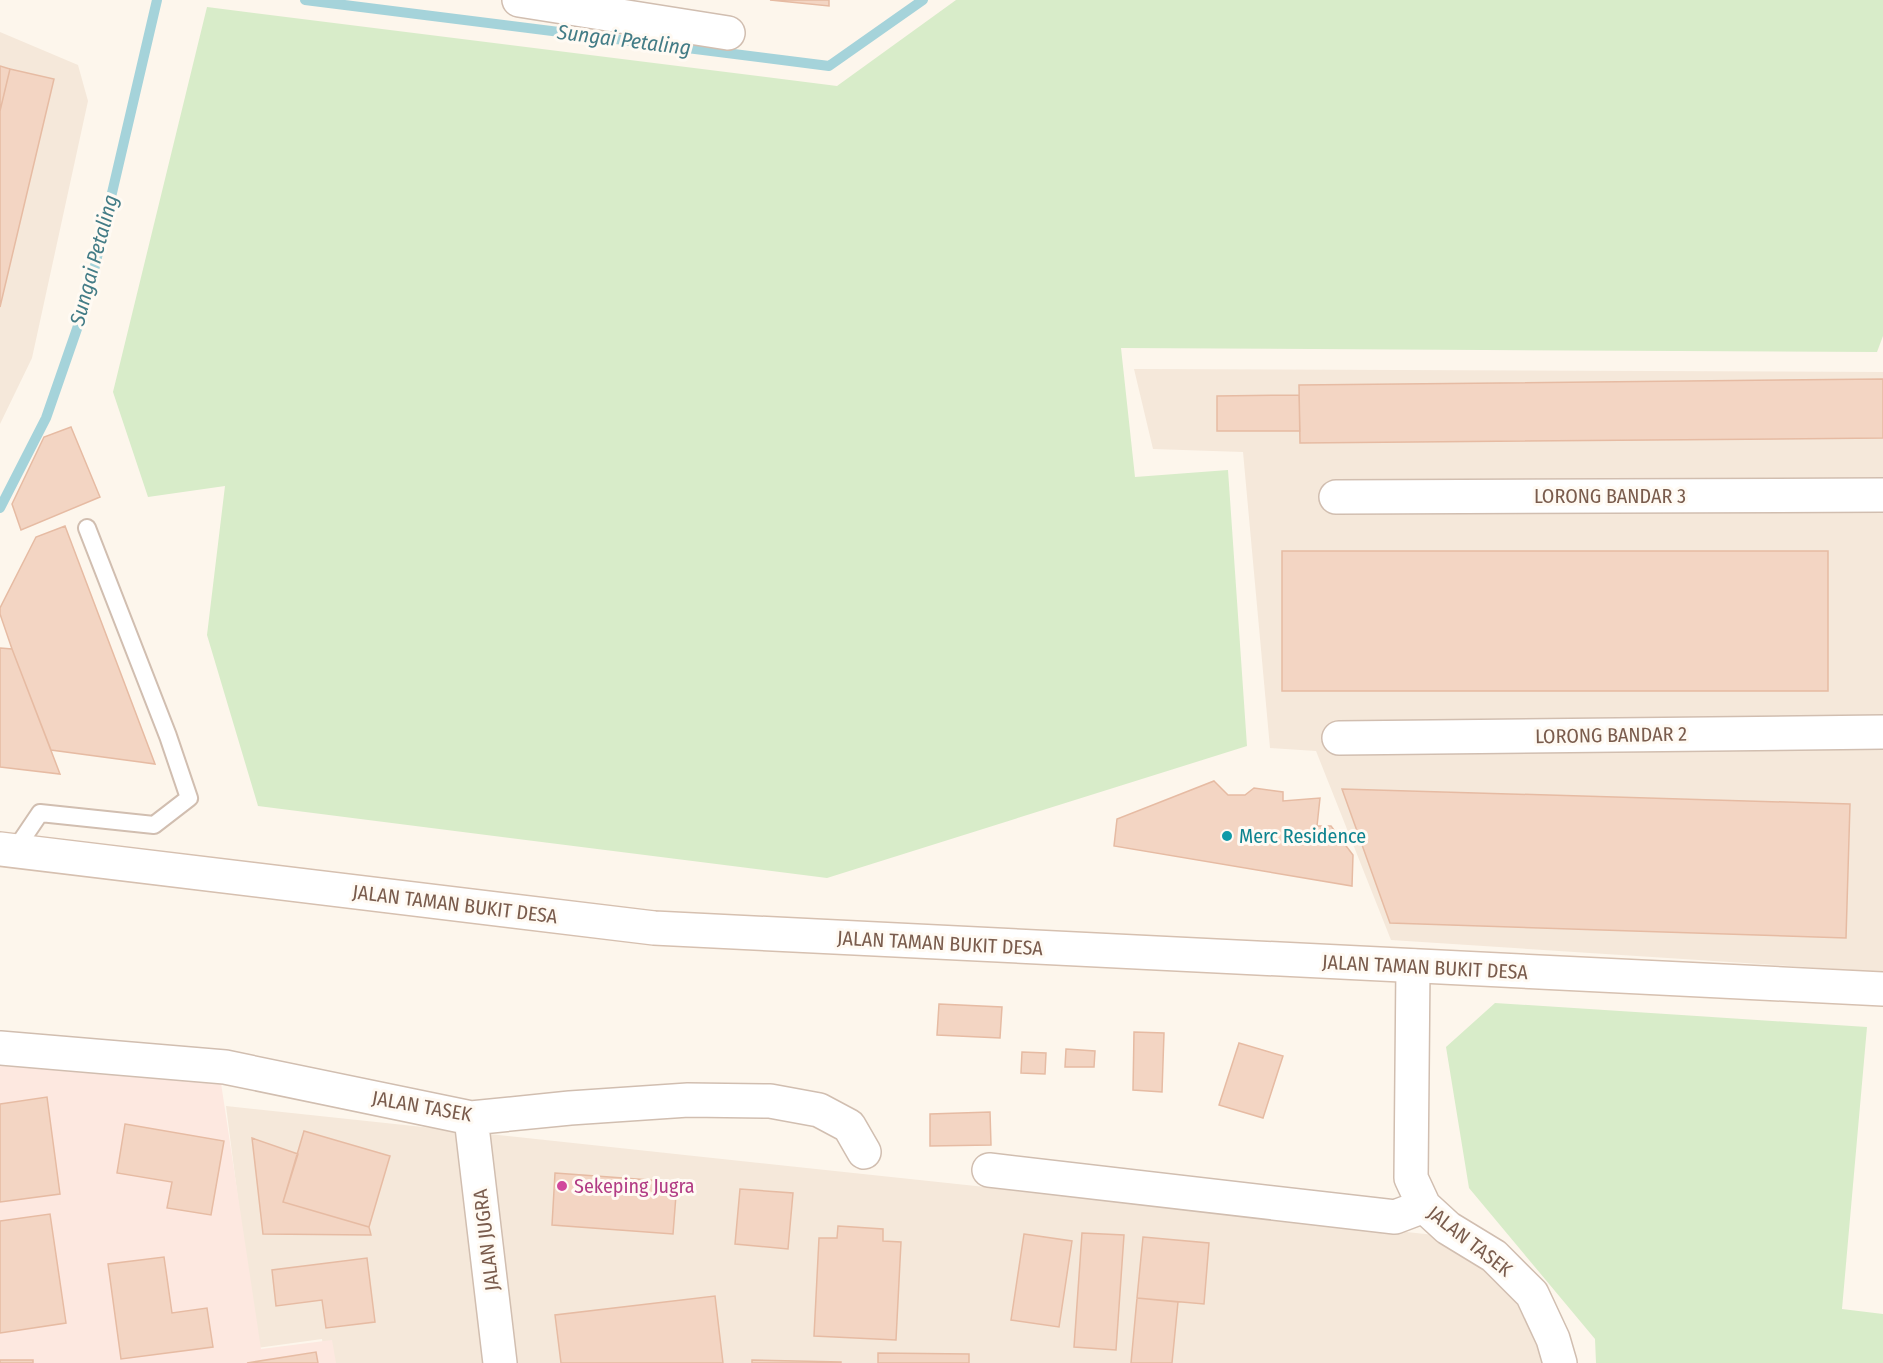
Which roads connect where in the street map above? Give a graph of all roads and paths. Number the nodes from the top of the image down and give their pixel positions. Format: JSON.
{"nodes":[{"id":1,"x":519,"y":0,"type":"edge"},
{"id":2,"x":728,"y":33,"type":"dead end"},
{"id":3,"x":1883,"y":495,"type":"edge"},
{"id":4,"x":1336,"y":497,"type":"dead end"},
{"id":5,"x":87,"y":528,"type":"dead end"},
{"id":6,"x":1883,"y":732,"type":"edge"},
{"id":7,"x":1339,"y":738,"type":"dead end"},
{"id":8,"x":7,"y":850,"type":"edge"},
{"id":9,"x":1413,"y":966,"type":"junction"},
{"id":10,"x":1883,"y":990,"type":"edge"},
{"id":11,"x":0,"y":1048,"type":"edge"},
{"id":12,"x":471,"y":1118,"type":"junction"},
{"id":13,"x":864,"y":1152,"type":"dead end"},
{"id":14,"x":989,"y":1170,"type":"dead end"},
{"id":15,"x":1424,"y":1206,"type":"junction"},
{"id":16,"x":500,"y":1363,"type":"edge"},
{"id":17,"x":1560,"y":1363,"type":"edge"}],
"edges":[{"from":1,"to":2,"type":"street"},
{"from":3,"to":4,"type":"street","name":"LORONG BANDAR 3"},
{"from":5,"to":8,"type":"lane"},
{"from":6,"to":7,"type":"street","name":"LORONG BANDAR 2"},
{"from":8,"to":9,"type":"street","name":"JALAN TAMAN BUKIT DESA"},
{"from":9,"to":10,"type":"street","name":"JALAN TAMAN BUKIT DESA"},
{"from":9,"to":15,"type":"street","name":"JALAN TASEK"},
{"from":11,"to":12,"type":"street","name":"JALAN TASEK"},
{"from":12,"to":13,"type":"street","name":"JALAN TASEK"},
{"from":12,"to":16,"type":"street","name":"JALAN JUGRA"},
{"from":14,"to":15,"type":"street"},
{"from":15,"to":17,"type":"street","name":"JALAN TASEK"}]}
